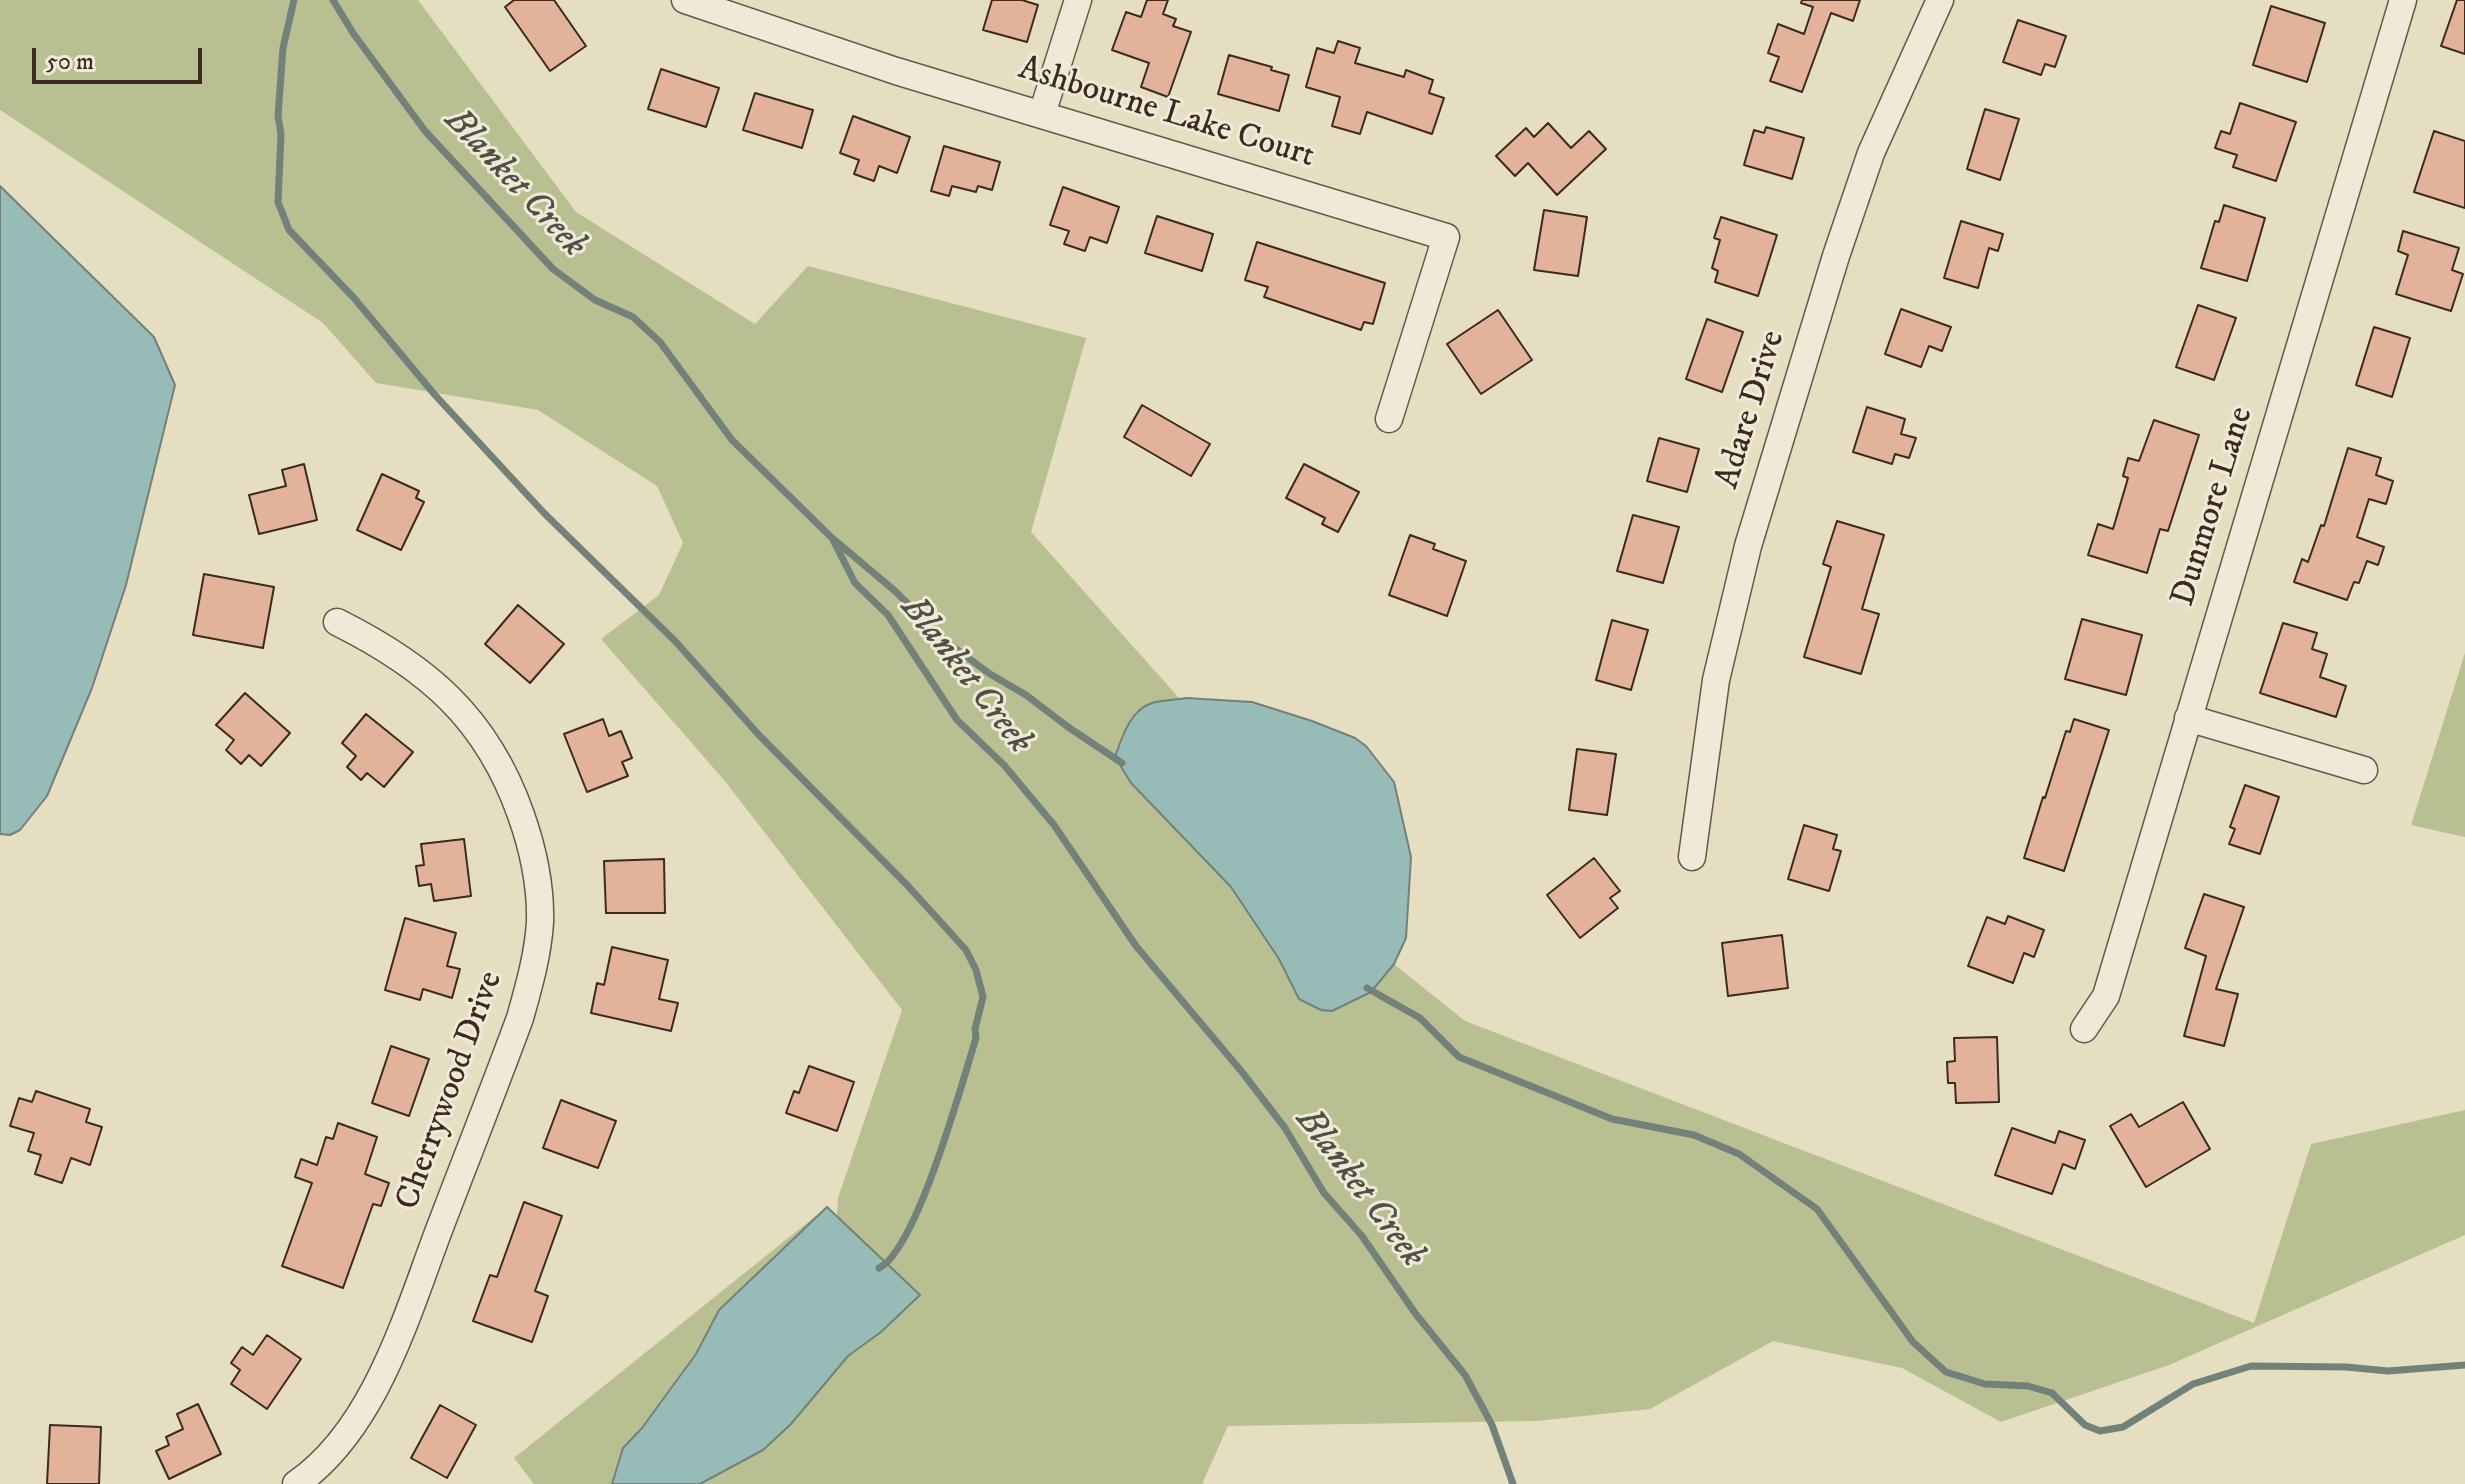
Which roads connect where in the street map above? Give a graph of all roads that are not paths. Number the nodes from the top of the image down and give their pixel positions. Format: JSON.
{"nodes":[{"id":1,"x":685,"y":0,"type":"edge"},
{"id":2,"x":1078,"y":0,"type":"edge"},
{"id":3,"x":1940,"y":0,"type":"edge"},
{"id":4,"x":2403,"y":0,"type":"edge"},
{"id":5,"x":1042,"y":114,"type":"junction"},
{"id":6,"x":1389,"y":419,"type":"dead end"},
{"id":7,"x":337,"y":622,"type":"dead end"},
{"id":8,"x":2188,"y":718,"type":"junction"},
{"id":9,"x":2364,"y":770,"type":"dead end"},
{"id":10,"x":1692,"y":857,"type":"dead end"},
{"id":11,"x":2084,"y":1029,"type":"dead end"},
{"id":12,"x":296,"y":1484,"type":"edge"}],
"edges":[{"from":1,"to":5,"type":"street","name":"Ashbourne Lake Court"},
{"from":2,"to":5,"type":"street"},
{"from":3,"to":10,"type":"street","name":"Adare Drive"},
{"from":4,"to":8,"type":"street","name":"Dunmore Lane"},
{"from":5,"to":6,"type":"street","name":"Ashbourne Lake Court"},
{"from":7,"to":12,"type":"street","name":"Cherrywood Drive"},
{"from":8,"to":9,"type":"street"},
{"from":8,"to":11,"type":"street","name":"Dunmore Lane"}]}
